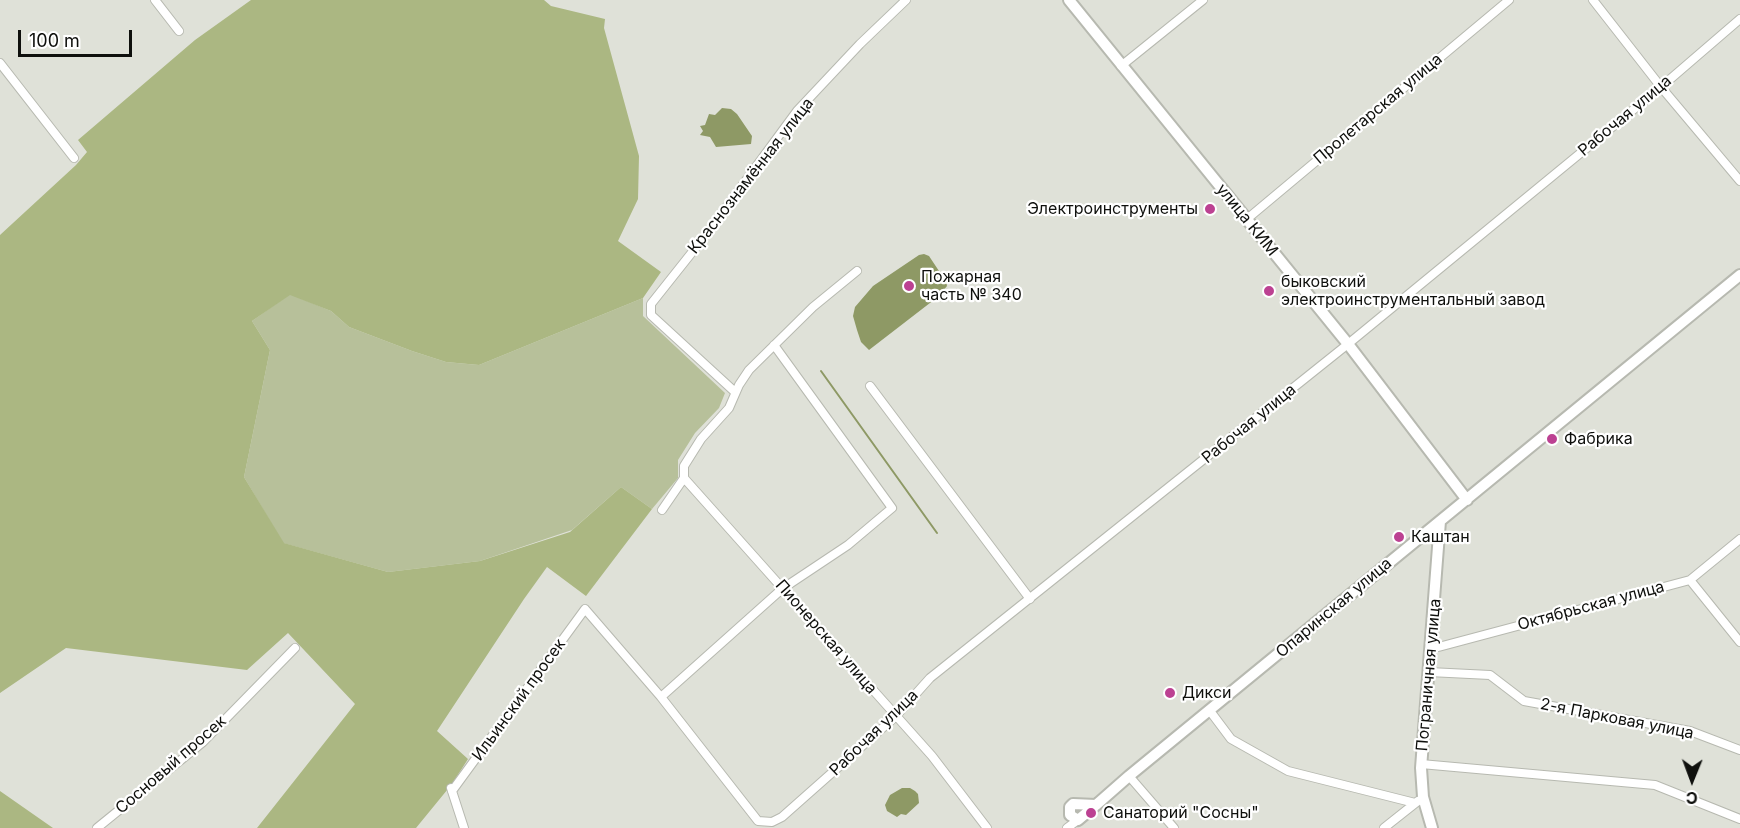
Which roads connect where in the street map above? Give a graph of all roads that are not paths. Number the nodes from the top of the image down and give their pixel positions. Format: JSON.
{"nodes":[{"id":1,"x":155,"y":0,"type":"edge"},
{"id":2,"x":906,"y":0,"type":"edge"},
{"id":3,"x":1069,"y":0,"type":"edge"},
{"id":4,"x":1203,"y":0,"type":"edge"},
{"id":5,"x":1509,"y":0,"type":"edge"},
{"id":6,"x":1593,"y":0,"type":"edge"},
{"id":7,"x":1740,"y":19,"type":"edge"},
{"id":8,"x":179,"y":31,"type":"dead end"},
{"id":9,"x":0,"y":63,"type":"edge"},
{"id":10,"x":1121,"y":66,"type":"junction"},
{"id":11,"x":1661,"y":87,"type":"junction"},
{"id":12,"x":74,"y":158,"type":"dead end"},
{"id":13,"x":1740,"y":181,"type":"edge"},
{"id":14,"x":1246,"y":219,"type":"junction"},
{"id":15,"x":858,"y":271,"type":"dead end"},
{"id":16,"x":1740,"y":275,"type":"edge"},
{"id":17,"x":1348,"y":344,"type":"junction"},
{"id":18,"x":774,"y":345,"type":"junction"},
{"id":19,"x":870,"y":386,"type":"dead end"},
{"id":20,"x":735,"y":393,"type":"junction"},
{"id":21,"x":684,"y":477,"type":"junction"},
{"id":22,"x":1467,"y":500,"type":"junction"},
{"id":23,"x":662,"y":510,"type":"dead end"},
{"id":24,"x":1440,"y":521,"type":"junction"},
{"id":25,"x":1740,"y":539,"type":"edge"},
{"id":26,"x":1690,"y":580,"type":"junction"},
{"id":27,"x":782,"y":589,"type":"junction"},
{"id":28,"x":1030,"y":599,"type":"junction"},
{"id":29,"x":1740,"y":642,"type":"edge"},
{"id":30,"x":295,"y":648,"type":"dead end"},
{"id":31,"x":1431,"y":648,"type":"junction"},
{"id":32,"x":1429,"y":672,"type":"junction"},
{"id":33,"x":661,"y":697,"type":"junction"},
{"id":34,"x":1210,"y":711,"type":"junction"},
{"id":35,"x":896,"y":716,"type":"junction"},
{"id":36,"x":1740,"y":750,"type":"edge"},
{"id":37,"x":1421,"y":764,"type":"junction"},
{"id":38,"x":1129,"y":776,"type":"junction"},
{"id":39,"x":1419,"y":800,"type":"junction"},
{"id":40,"x":1740,"y":819,"type":"edge"},
{"id":41,"x":1078,"y":820,"type":"joint"},
{"id":42,"x":96,"y":828,"type":"edge"},
{"id":43,"x":465,"y":828,"type":"edge"},
{"id":44,"x":987,"y":828,"type":"edge"},
{"id":45,"x":1067,"y":828,"type":"edge"},
{"id":46,"x":1173,"y":828,"type":"edge"},
{"id":47,"x":1384,"y":828,"type":"edge"},
{"id":48,"x":1432,"y":828,"type":"edge"}],
"edges":[{"from":1,"to":8,"type":"street"},
{"from":2,"to":20,"type":"street","name":"Краснознамённая улица"},
{"from":3,"to":10,"type":"main road","name":"улица КИМ"},
{"from":4,"to":10,"type":"street"},
{"from":5,"to":14,"type":"street","name":"Пролетарская улица"},
{"from":6,"to":11,"type":"street"},
{"from":7,"to":11,"type":"street","name":"Рабочая улица"},
{"from":9,"to":12,"type":"street"},
{"from":10,"to":14,"type":"main road","name":"улица КИМ"},
{"from":11,"to":13,"type":"street"},
{"from":11,"to":17,"type":"street","name":"Рабочая улица"},
{"from":14,"to":17,"type":"main road","name":"улица КИМ"},
{"from":15,"to":18,"type":"street"},
{"from":16,"to":22,"type":"main road","name":"Опаринская улица"},
{"from":17,"to":22,"type":"main road","name":"улица КИМ"},
{"from":17,"to":28,"type":"street","name":"Рабочая улица"},
{"from":18,"to":20,"type":"street"},
{"from":18,"to":27,"type":"street"},
{"from":19,"to":28,"type":"street"},
{"from":20,"to":21,"type":"street"},
{"from":21,"to":23,"type":"street"},
{"from":21,"to":27,"type":"street","name":"Пионерская улица"},
{"from":22,"to":24,"type":"main road","name":"Опаринская улица"},
{"from":24,"to":31,"type":"main road","name":"Пограничная улица"},
{"from":24,"to":34,"type":"main road","name":"Опаринская улица"},
{"from":25,"to":26,"type":"street","name":"Октябрьская улица"},
{"from":26,"to":29,"type":"street"},
{"from":26,"to":31,"type":"street","name":"Октябрьская улица"},
{"from":27,"to":33,"type":"street"},
{"from":27,"to":35,"type":"street","name":"Пионерская улица"},
{"from":28,"to":35,"type":"street","name":"Рабочая улица"},
{"from":30,"to":42,"type":"street","name":"Сосновый просек"},
{"from":31,"to":32,"type":"main road","name":"Пограничная улица"},
{"from":32,"to":36,"type":"street","name":"2-я Парковая улица"},
{"from":32,"to":37,"type":"main road","name":"Пограничная улица"},
{"from":33,"to":35,"type":"street","name":"Рабочая улица"},
{"from":33,"to":43,"type":"street","name":"Ильинский просек"},
{"from":34,"to":38,"type":"main road","name":"Опаринская улица"},
{"from":34,"to":39,"type":"street"},
{"from":35,"to":44,"type":"street","name":"Пионерская улица"},
{"from":37,"to":39,"type":"main road","name":"Пограничная улица"},
{"from":37,"to":40,"type":"street"},
{"from":38,"to":41,"type":"main road","name":"Опаринская улица"},
{"from":38,"to":46,"type":"street"},
{"from":39,"to":47,"type":"street"},
{"from":39,"to":48,"type":"main road","name":"Пограничная улица"},
{"from":41,"to":45,"type":"street"}]}
